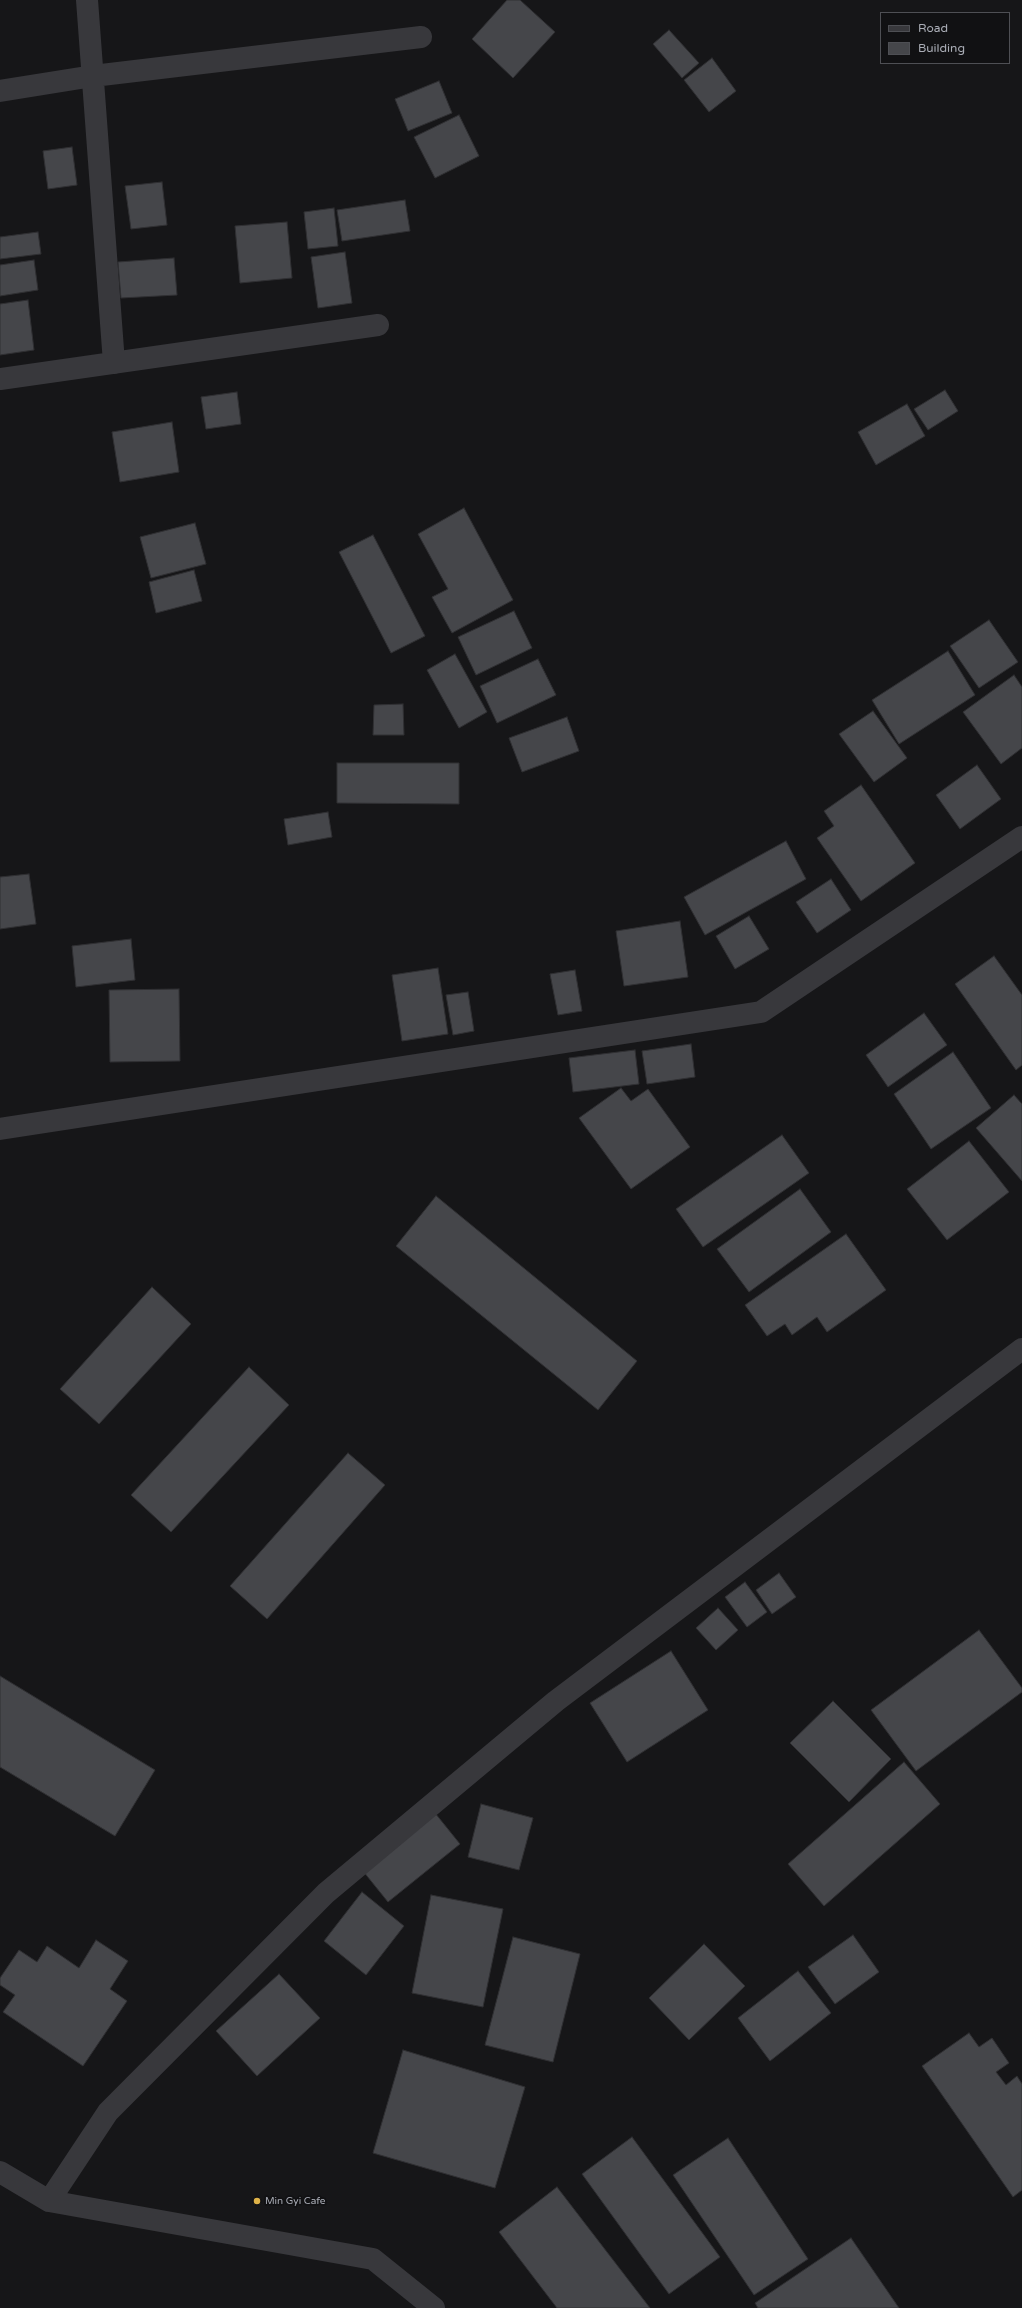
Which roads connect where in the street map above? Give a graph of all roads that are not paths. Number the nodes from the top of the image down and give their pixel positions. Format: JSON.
{"nodes":[{"id":1,"x":87,"y":0,"type":"edge"},
{"id":2,"x":421,"y":37,"type":"dead end"},
{"id":3,"x":93,"y":76,"type":"junction"},
{"id":4,"x":0,"y":91,"type":"edge"},
{"id":5,"x":378,"y":326,"type":"dead end"},
{"id":6,"x":114,"y":363,"type":"junction"},
{"id":7,"x":0,"y":379,"type":"edge"},
{"id":8,"x":1022,"y":837,"type":"edge"},
{"id":9,"x":0,"y":1129,"type":"edge"},
{"id":10,"x":1022,"y":1349,"type":"edge"},
{"id":11,"x":0,"y":2172,"type":"edge"},
{"id":12,"x":49,"y":2201,"type":"junction"},
{"id":13,"x":434,"y":2308,"type":"edge"}],
"edges":[{"from":1,"to":3,"type":"street"},
{"from":2,"to":3,"type":"street"},
{"from":3,"to":4,"type":"street"},
{"from":3,"to":6,"type":"street"},
{"from":5,"to":6,"type":"street"},
{"from":6,"to":7,"type":"street"},
{"from":8,"to":9,"type":"street"},
{"from":10,"to":12,"type":"street"},
{"from":11,"to":12,"type":"street"},
{"from":12,"to":13,"type":"street"}]}
